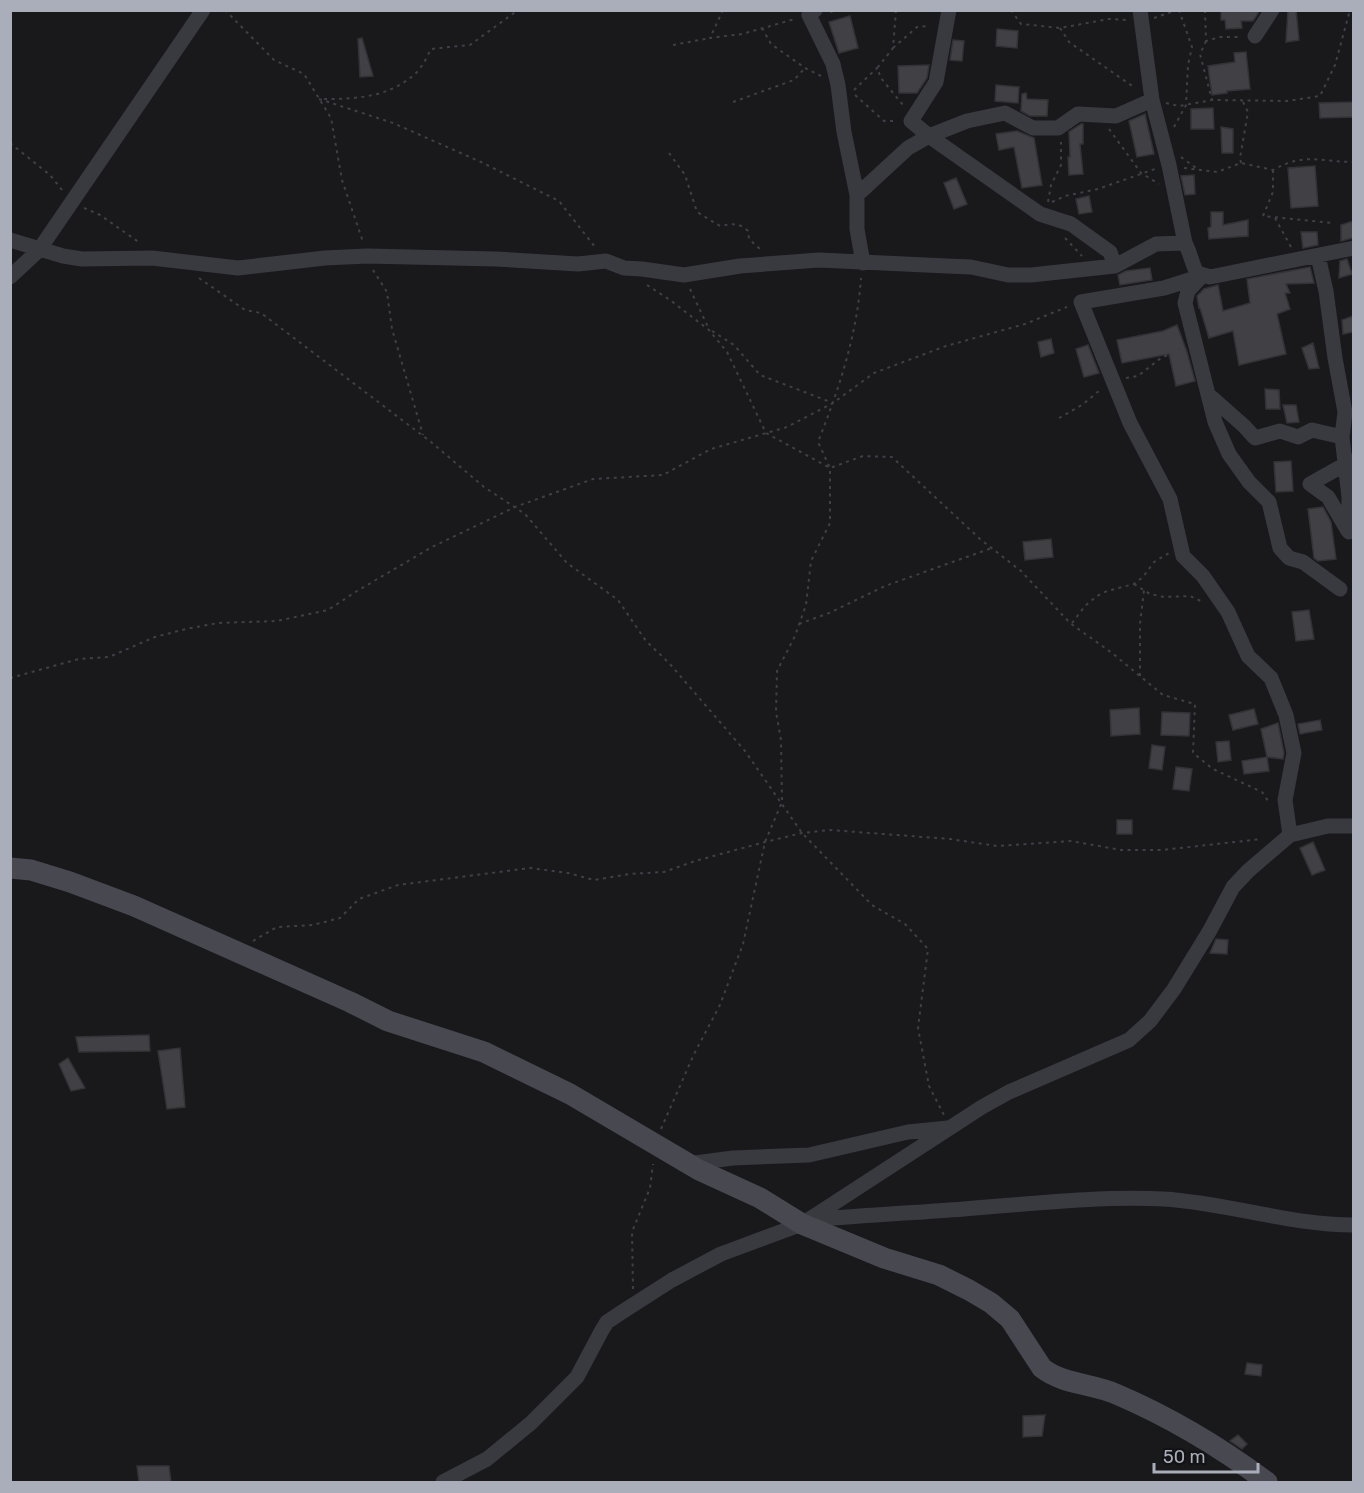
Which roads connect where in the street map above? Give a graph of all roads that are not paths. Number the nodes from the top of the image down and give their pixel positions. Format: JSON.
{"nodes":[{"id":1,"x":203,"y":10,"type":"edge"},
{"id":2,"x":1272,"y":10,"type":"edge"},
{"id":3,"x":812,"y":13,"type":"edge"},
{"id":4,"x":1140,"y":16,"type":"edge"},
{"id":5,"x":949,"y":18,"type":"edge"},
{"id":6,"x":1255,"y":36,"type":"road end"},
{"id":7,"x":1152,"y":100,"type":"junction"},
{"id":8,"x":929,"y":136,"type":"junction"},
{"id":9,"x":857,"y":195,"type":"junction"},
{"id":10,"x":10,"y":240,"type":"edge"},
{"id":11,"x":1185,"y":243,"type":"junction"},
{"id":12,"x":1353,"y":248,"type":"edge"},
{"id":13,"x":39,"y":250,"type":"junction"},
{"id":14,"x":1318,"y":256,"type":"junction"},
{"id":15,"x":863,"y":263,"type":"junction"},
{"id":16,"x":1115,"y":266,"type":"junction"},
{"id":17,"x":1202,"y":276,"type":"junction"},
{"id":18,"x":10,"y":277,"type":"edge"},
{"id":19,"x":1209,"y":395,"type":"junction"},
{"id":20,"x":1342,"y":437,"type":"junction"},
{"id":21,"x":1349,"y":462,"type":"edge"},
{"id":22,"x":1340,"y":589,"type":"dead end"},
{"id":23,"x":1353,"y":825,"type":"edge"},
{"id":24,"x":1290,"y":835,"type":"junction"},
{"id":25,"x":12,"y":865,"type":"edge"},
{"id":26,"x":951,"y":1128,"type":"junction"},
{"id":27,"x":687,"y":1164,"type":"junction"},
{"id":28,"x":805,"y":1222,"type":"junction"},
{"id":29,"x":1353,"y":1225,"type":"edge"},
{"id":30,"x":443,"y":1482,"type":"edge"},
{"id":31,"x":1267,"y":1482,"type":"edge"}],
"edges":[{"from":1,"to":13,"type":"street"},
{"from":2,"to":6,"type":"street"},
{"from":3,"to":9,"type":"street"},
{"from":4,"to":7,"type":"street"},
{"from":5,"to":8,"type":"street"},
{"from":7,"to":8,"type":"street"},
{"from":7,"to":11,"type":"street"},
{"from":8,"to":9,"type":"street"},
{"from":8,"to":16,"type":"street"},
{"from":9,"to":15,"type":"street"},
{"from":10,"to":13,"type":"street"},
{"from":11,"to":16,"type":"street"},
{"from":11,"to":17,"type":"street"},
{"from":12,"to":14,"type":"street"},
{"from":13,"to":15,"type":"street"},
{"from":13,"to":18,"type":"street"},
{"from":14,"to":17,"type":"street"},
{"from":14,"to":20,"type":"street"},
{"from":15,"to":16,"type":"street"},
{"from":17,"to":19,"type":"street"},
{"from":17,"to":24,"type":"street"},
{"from":19,"to":20,"type":"street"},
{"from":19,"to":22,"type":"street"},
{"from":20,"to":21,"type":"street"},
{"from":23,"to":24,"type":"street"},
{"from":24,"to":26,"type":"street"},
{"from":25,"to":27,"type":"street"},
{"from":26,"to":27,"type":"street"},
{"from":26,"to":28,"type":"street"},
{"from":27,"to":28,"type":"street"},
{"from":28,"to":29,"type":"street"},
{"from":28,"to":30,"type":"street"},
{"from":28,"to":31,"type":"street"}]}
